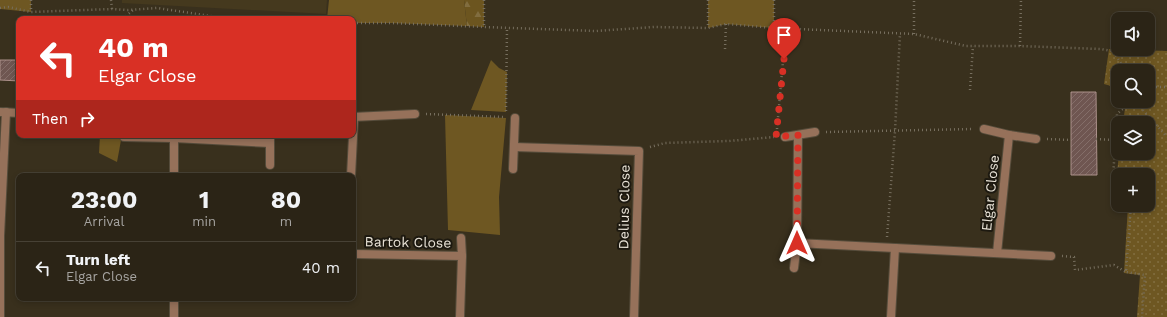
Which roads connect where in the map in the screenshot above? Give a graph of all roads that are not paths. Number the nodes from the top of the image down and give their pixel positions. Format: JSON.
{"nodes":[{"id":1,"x":3,"y":112,"type":"edge"},
{"id":2,"x":16,"y":113,"type":"edge"},
{"id":3,"x":415,"y":114,"type":"road end"},
{"id":4,"x":356,"y":117,"type":"edge"},
{"id":5,"x":515,"y":118,"type":"dead end"},
{"id":6,"x":984,"y":129,"type":"road end"},
{"id":7,"x":815,"y":132,"type":"road end"},
{"id":8,"x":798,"y":135,"type":"junction"},
{"id":9,"x":1009,"y":135,"type":"junction"},
{"id":10,"x":781,"y":137,"type":"road end"},
{"id":11,"x":174,"y":138,"type":"joint"},
{"id":12,"x":353,"y":138,"type":"edge"},
{"id":13,"x":270,"y":139,"type":"edge"},
{"id":14,"x":1036,"y":139,"type":"road end"},
{"id":15,"x":514,"y":147,"type":"junction"},
{"id":16,"x":270,"y":165,"type":"dead end"},
{"id":17,"x":513,"y":169,"type":"dead end"},
{"id":18,"x":174,"y":173,"type":"edge"},
{"id":19,"x":351,"y":173,"type":"edge"},
{"id":20,"x":0,"y":236,"type":"edge"},
{"id":21,"x":461,"y":238,"type":"dead end"},
{"id":22,"x":797,"y":243,"type":"junction"},
{"id":23,"x":895,"y":248,"type":"junction"},
{"id":24,"x":997,"y":253,"type":"junction"},
{"id":25,"x":356,"y":254,"type":"edge"},
{"id":26,"x":462,"y":256,"type":"junction"},
{"id":27,"x":1051,"y":256,"type":"road end"},
{"id":28,"x":794,"y":268,"type":"dead end"},
{"id":29,"x":174,"y":301,"type":"edge"},
{"id":30,"x":0,"y":317,"type":"edge"},
{"id":31,"x":174,"y":317,"type":"edge"},
{"id":32,"x":460,"y":317,"type":"edge"},
{"id":33,"x":634,"y":317,"type":"edge"},
{"id":34,"x":891,"y":317,"type":"edge"}],
"edges":[{"from":1,"to":2,"type":"street"},
{"from":1,"to":20,"type":"street"},
{"from":3,"to":4,"type":"street"},
{"from":5,"to":15,"type":"street"},
{"from":6,"to":9,"type":"street"},
{"from":7,"to":8,"type":"street"},
{"from":8,"to":10,"type":"street"},
{"from":8,"to":22,"type":"street"},
{"from":9,"to":14,"type":"street"},
{"from":9,"to":24,"type":"street","name":"Elgar Close"},
{"from":11,"to":13,"type":"street"},
{"from":11,"to":18,"type":"street"},
{"from":12,"to":19,"type":"street"},
{"from":13,"to":16,"type":"street"},
{"from":15,"to":17,"type":"street"},
{"from":15,"to":33,"type":"street","name":"Delius Close"},
{"from":20,"to":30,"type":"street"},
{"from":21,"to":26,"type":"street","name":"Bartok Close"},
{"from":22,"to":23,"type":"street","name":"Elgar Close"},
{"from":22,"to":28,"type":"street"},
{"from":23,"to":24,"type":"street","name":"Elgar Close"},
{"from":23,"to":34,"type":"street"},
{"from":24,"to":27,"type":"street","name":"Elgar Close"},
{"from":25,"to":26,"type":"street","name":"Bartok Close"},
{"from":26,"to":32,"type":"street","name":"Bartok Close"},
{"from":29,"to":31,"type":"street"}]}
